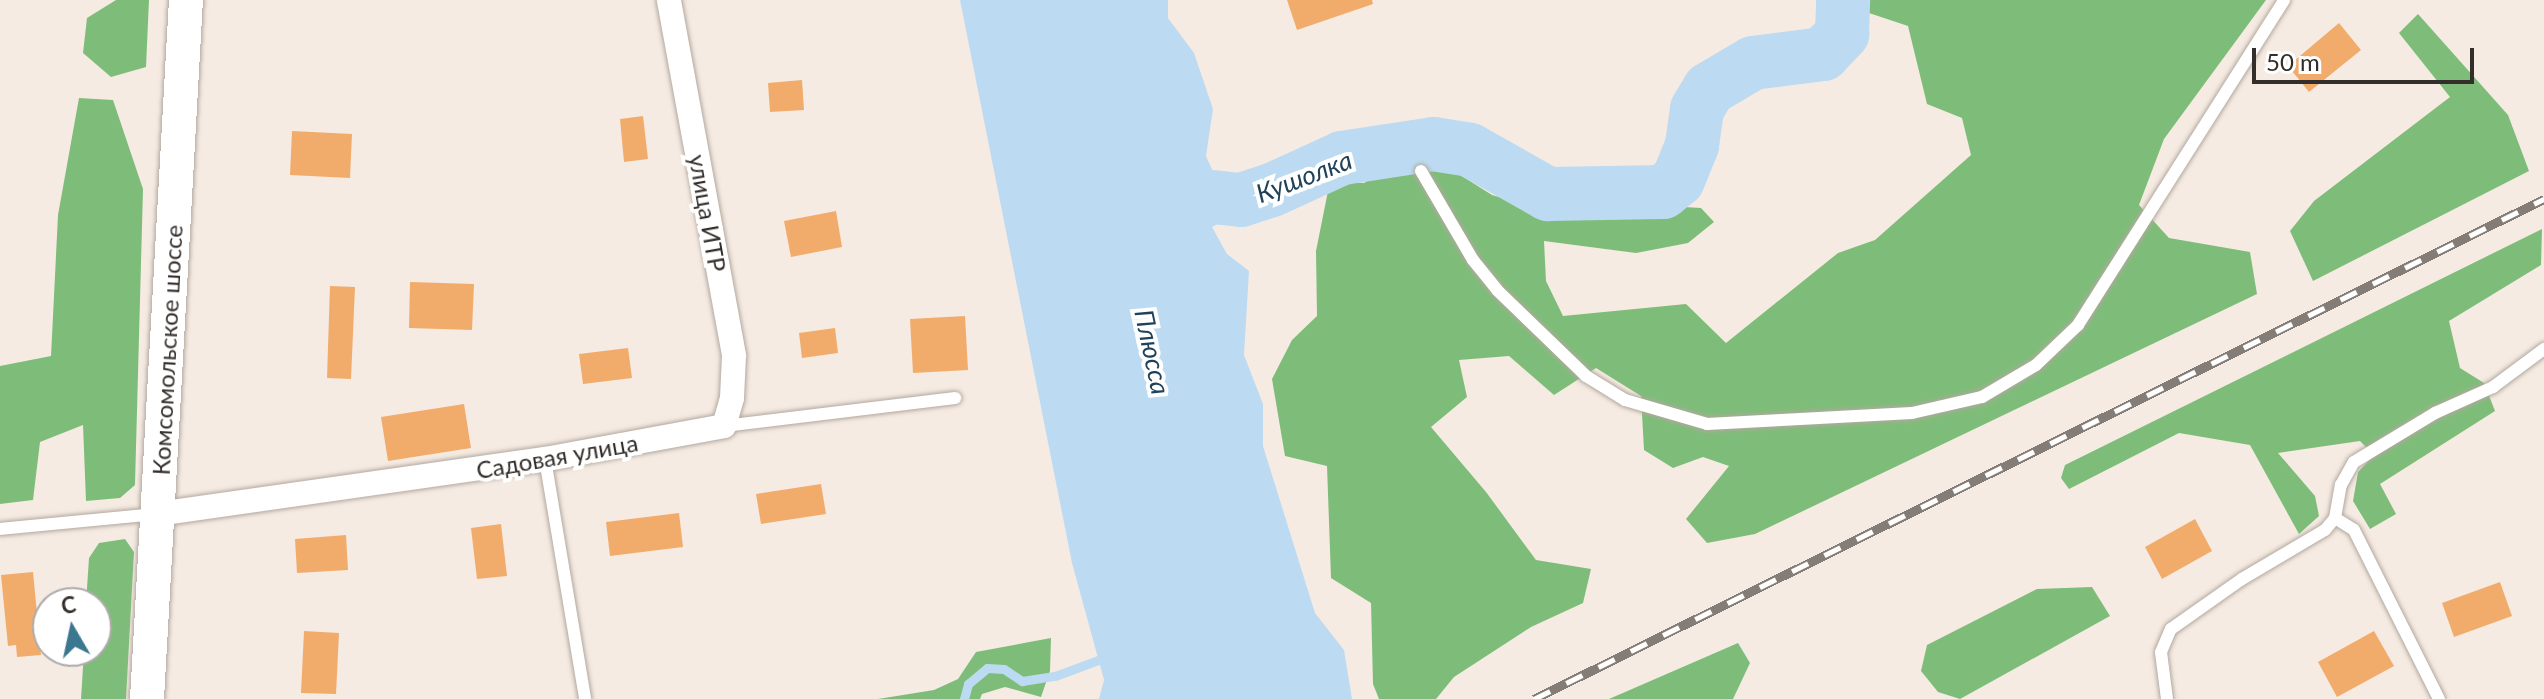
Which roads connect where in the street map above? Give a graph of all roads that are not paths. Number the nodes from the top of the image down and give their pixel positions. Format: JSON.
{"nodes":[{"id":1,"x":186,"y":0,"type":"edge"},
{"id":2,"x":669,"y":0,"type":"edge"},
{"id":3,"x":2284,"y":0,"type":"edge"},
{"id":4,"x":1421,"y":171,"type":"dead end"},
{"id":5,"x":2544,"y":349,"type":"edge"},
{"id":6,"x":955,"y":398,"type":"dead end"},
{"id":7,"x":724,"y":426,"type":"junction"},
{"id":8,"x":545,"y":459,"type":"junction"},
{"id":9,"x":158,"y":514,"type":"junction"},
{"id":10,"x":2335,"y":518,"type":"junction"},
{"id":11,"x":0,"y":529,"type":"edge"},
{"id":12,"x":147,"y":699,"type":"edge"},
{"id":13,"x":585,"y":699,"type":"edge"},
{"id":14,"x":2167,"y":699,"type":"edge"},
{"id":15,"x":2439,"y":699,"type":"edge"}],
"edges":[{"from":1,"to":9,"type":"main road","name":"Комсомольское шоссе"},
{"from":2,"to":7,"type":"street","name":"улица ИТР"},
{"from":3,"to":4,"type":"lane"},
{"from":5,"to":10,"type":"lane"},
{"from":6,"to":7,"type":"lane","name":"Садовая улица"},
{"from":7,"to":8,"type":"street","name":"Садовая улица"},
{"from":8,"to":9,"type":"street","name":"Садовая улица"},
{"from":8,"to":13,"type":"lane"},
{"from":9,"to":11,"type":"lane"},
{"from":9,"to":12,"type":"main road","name":"Комсомольское шоссе"},
{"from":10,"to":14,"type":"lane"},
{"from":10,"to":15,"type":"lane"}]}
